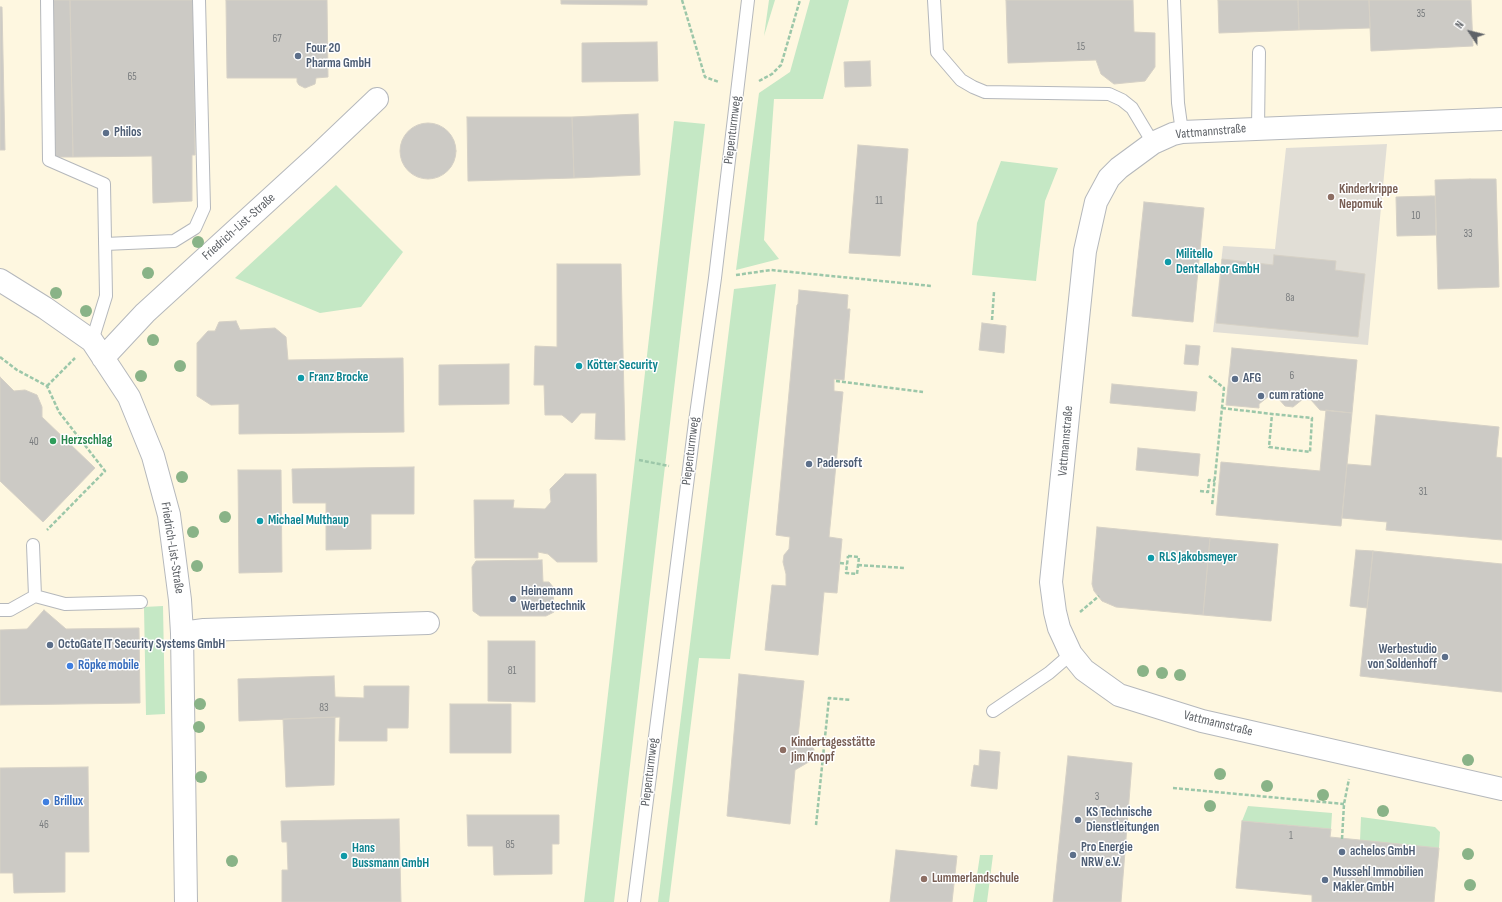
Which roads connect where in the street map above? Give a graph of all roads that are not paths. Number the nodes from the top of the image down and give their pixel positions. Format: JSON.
{"nodes":[{"id":1,"x":47,"y":0,"type":"edge"},
{"id":2,"x":200,"y":0,"type":"edge"},
{"id":3,"x":748,"y":0,"type":"edge"},
{"id":4,"x":934,"y":0,"type":"edge"},
{"id":5,"x":1174,"y":0,"type":"edge"},
{"id":6,"x":1259,"y":52,"type":"dead end"},
{"id":7,"x":377,"y":99,"type":"dead end"},
{"id":8,"x":1502,"y":119,"type":"edge"},
{"id":9,"x":1258,"y":129,"type":"junction"},
{"id":10,"x":1182,"y":132,"type":"junction"},
{"id":11,"x":1153,"y":143,"type":"junction"},
{"id":12,"x":104,"y":244,"type":"junction"},
{"id":13,"x":0,"y":280,"type":"edge"},
{"id":14,"x":98,"y":349,"type":"junction"},
{"id":15,"x":33,"y":545,"type":"road end"},
{"id":16,"x":35,"y":596,"type":"junction"},
{"id":17,"x":141,"y":602,"type":"dead end"},
{"id":18,"x":0,"y":610,"type":"edge"},
{"id":19,"x":428,"y":623,"type":"dead end"},
{"id":20,"x":182,"y":633,"type":"junction"},
{"id":21,"x":1071,"y":654,"type":"junction"},
{"id":22,"x":993,"y":711,"type":"dead end"},
{"id":23,"x":1502,"y":789,"type":"edge"},
{"id":24,"x":186,"y":902,"type":"edge"},
{"id":25,"x":634,"y":902,"type":"edge"}],
"edges":[{"from":1,"to":12,"type":"lane"},
{"from":2,"to":12,"type":"lane"},
{"from":3,"to":25,"type":"lane","name":"Piepenturmweg"},
{"from":4,"to":11,"type":"lane"},
{"from":5,"to":10,"type":"lane"},
{"from":6,"to":9,"type":"lane"},
{"from":7,"to":14,"type":"street","name":"Friedrich-List-Straße"},
{"from":8,"to":9,"type":"street","name":"Vattmannstraße"},
{"from":9,"to":10,"type":"street","name":"Vattmannstraße"},
{"from":10,"to":11,"type":"street","name":"Vattmannstraße"},
{"from":11,"to":21,"type":"street","name":"Vattmannstraße"},
{"from":12,"to":14,"type":"lane"},
{"from":13,"to":14,"type":"street","name":"Friedrich-List-Straße"},
{"from":14,"to":20,"type":"street","name":"Friedrich-List-Straße"},
{"from":15,"to":16,"type":"lane"},
{"from":16,"to":17,"type":"lane"},
{"from":16,"to":18,"type":"lane"},
{"from":19,"to":20,"type":"street"},
{"from":20,"to":24,"type":"street","name":"Friedrich-List-Straße"},
{"from":21,"to":22,"type":"lane"},
{"from":21,"to":23,"type":"street","name":"Vattmannstraße"}]}
